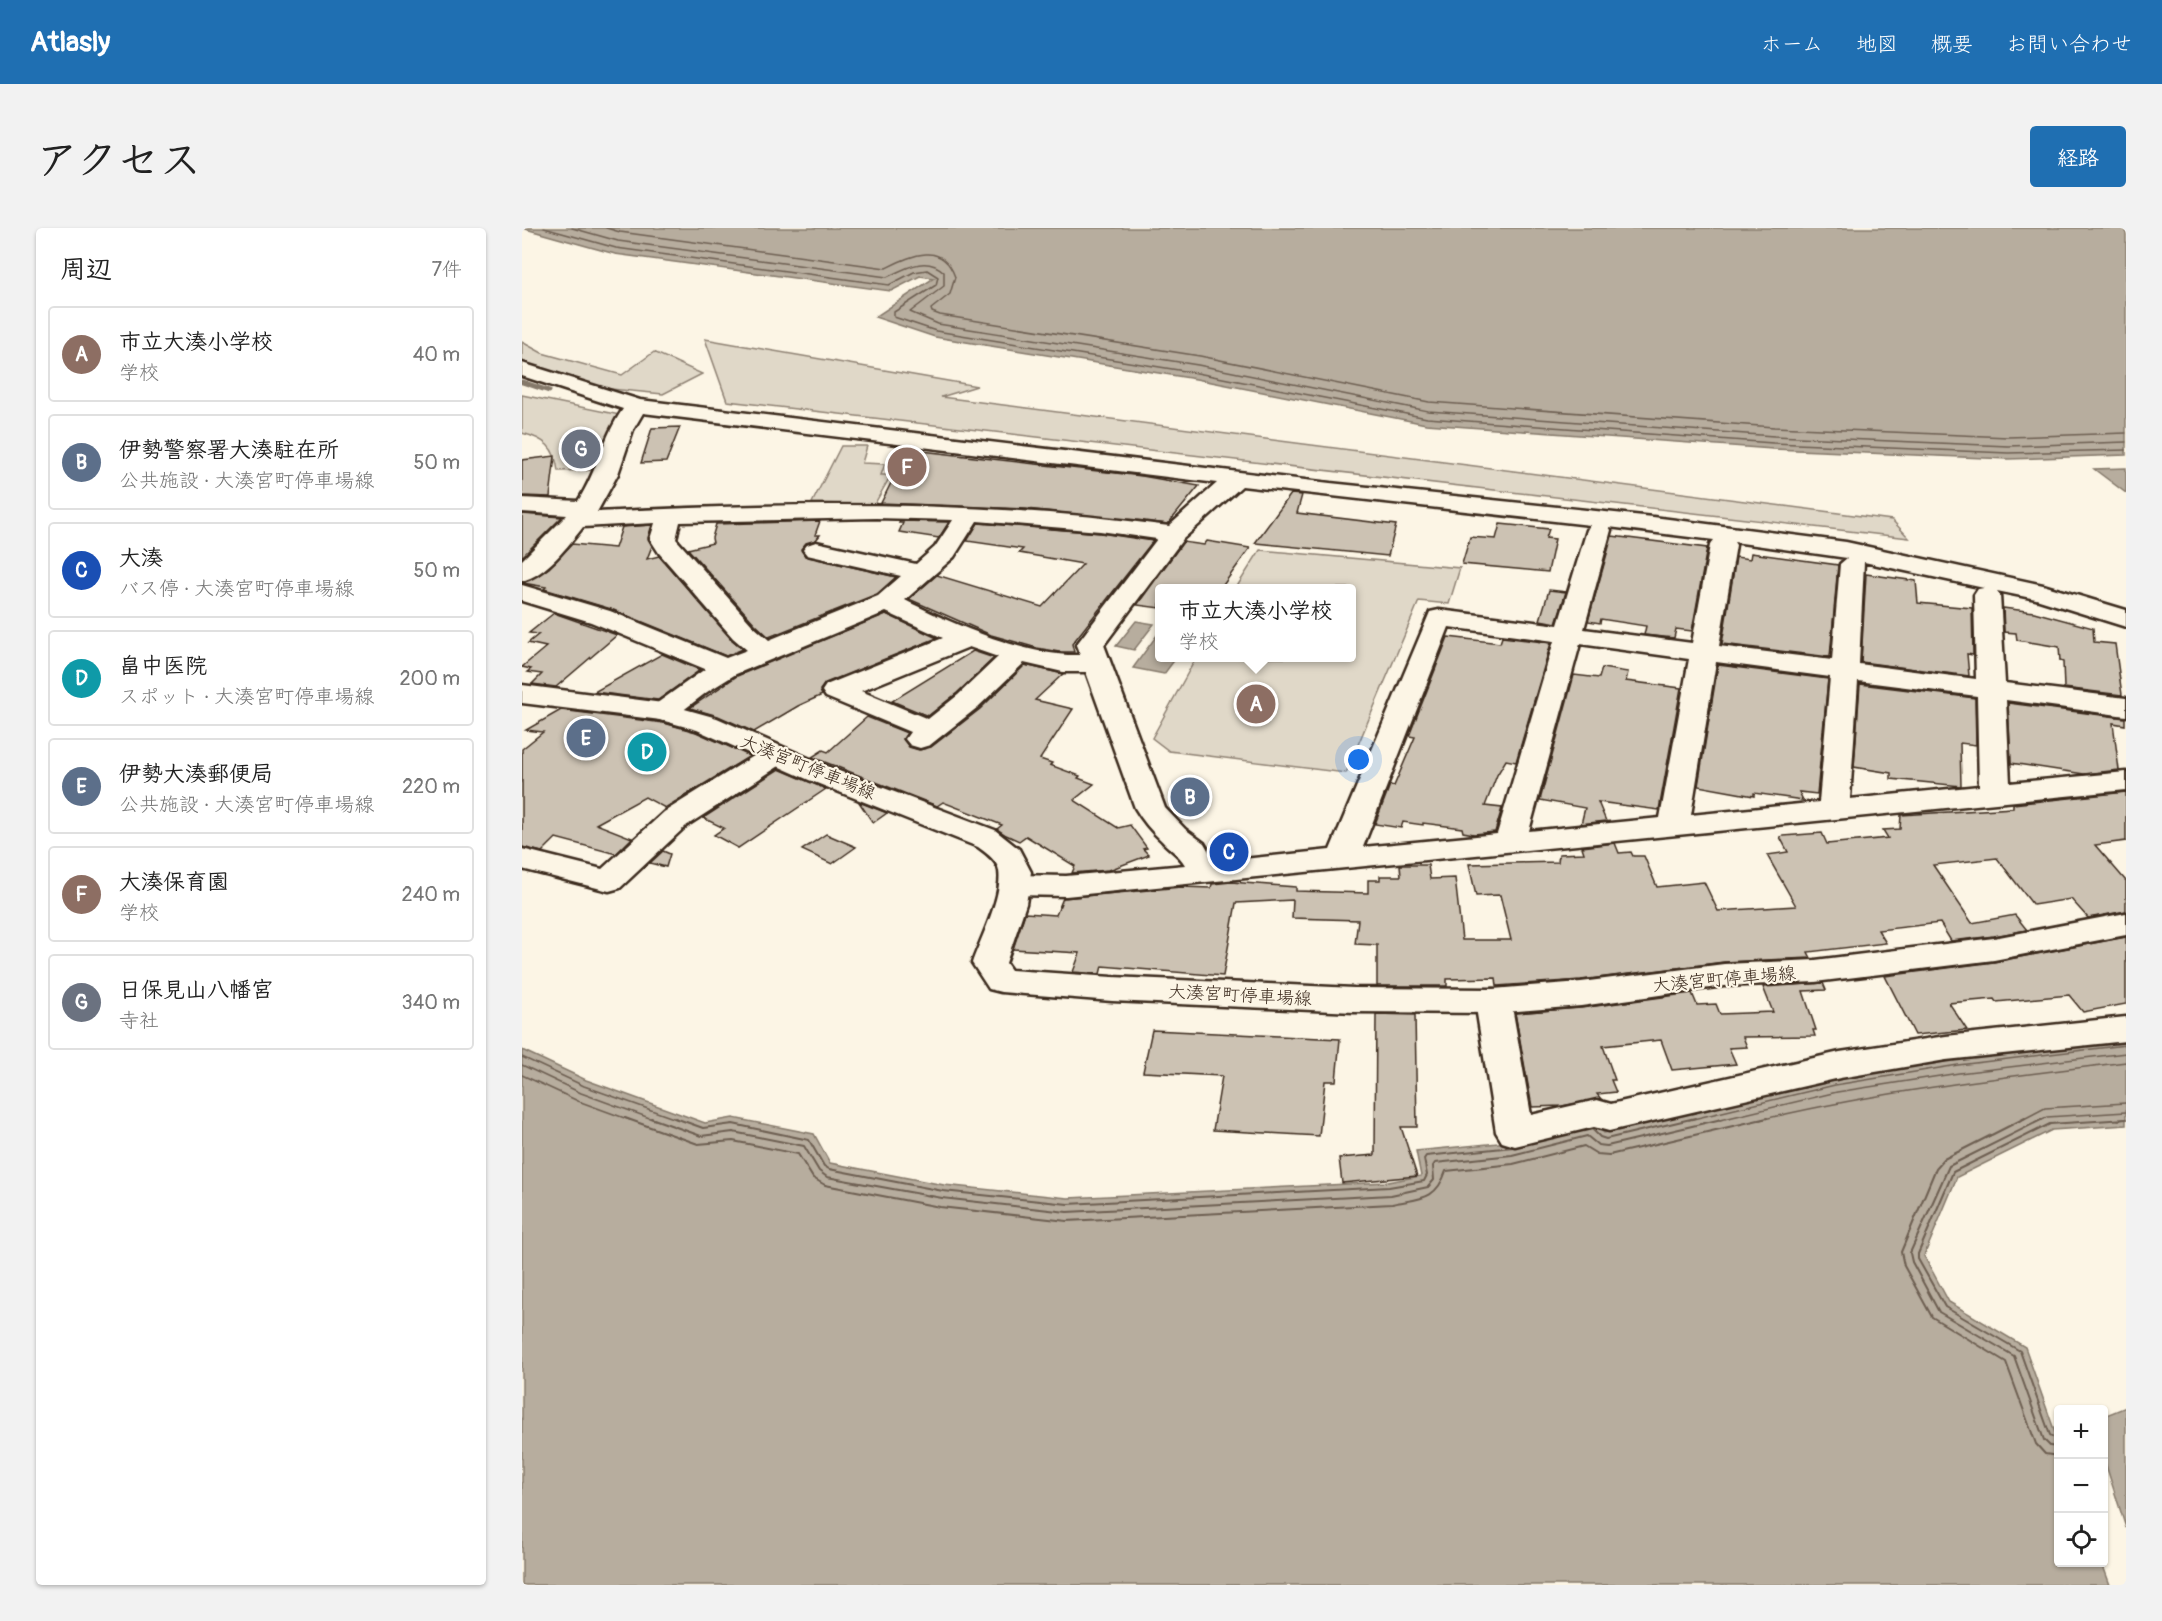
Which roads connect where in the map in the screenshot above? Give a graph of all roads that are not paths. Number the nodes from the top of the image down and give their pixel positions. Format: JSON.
{"nodes":[{"id":1,"x":522,"y":369,"type":"edge"},
{"id":2,"x":522,"y":387,"type":"edge"},
{"id":3,"x":633,"y":410,"type":"junction"},
{"id":4,"x":1235,"y":479,"type":"junction"},
{"id":5,"x":522,"y":506,"type":"edge"},
{"id":6,"x":583,"y":514,"type":"junction"},
{"id":7,"x":672,"y":514,"type":"junction"},
{"id":8,"x":969,"y":514,"type":"junction"},
{"id":9,"x":1599,"y":530,"type":"junction"},
{"id":10,"x":1174,"y":534,"type":"junction"},
{"id":11,"x":1723,"y":545,"type":"junction"},
{"id":12,"x":816,"y":550,"type":"dead end"},
{"id":13,"x":1853,"y":564,"type":"junction"},
{"id":14,"x":522,"y":573,"type":"edge"},
{"id":15,"x":921,"y":573,"type":"junction"},
{"id":16,"x":522,"y":593,"type":"edge"},
{"id":17,"x":1987,"y":595,"type":"junction"},
{"id":18,"x":887,"y":602,"type":"junction"},
{"id":19,"x":2126,"y":632,"type":"edge"},
{"id":20,"x":1571,"y":636,"type":"junction"},
{"id":21,"x":966,"y":638,"type":"junction"},
{"id":22,"x":766,"y":652,"type":"junction"},
{"id":23,"x":1018,"y":653,"type":"junction"},
{"id":24,"x":1706,"y":653,"type":"junction"},
{"id":25,"x":1097,"y":663,"type":"junction"},
{"id":26,"x":726,"y":668,"type":"junction"},
{"id":27,"x":1846,"y":671,"type":"junction"},
{"id":28,"x":1992,"y":689,"type":"junction"},
{"id":29,"x":522,"y":694,"type":"edge"},
{"id":30,"x":2126,"y":707,"type":"edge"},
{"id":31,"x":663,"y":712,"type":"junction"},
{"id":32,"x":776,"y":754,"type":"junction"},
{"id":33,"x":2126,"y":781,"type":"edge"},
{"id":34,"x":1995,"y":794,"type":"junction"},
{"id":35,"x":1834,"y":809,"type":"junction"},
{"id":36,"x":1674,"y":825,"type":"junction"},
{"id":37,"x":1510,"y":842,"type":"junction"},
{"id":38,"x":522,"y":859,"type":"edge"},
{"id":39,"x":1342,"y":859,"type":"junction"},
{"id":40,"x":1205,"y":872,"type":"junction"},
{"id":41,"x":1015,"y":885,"type":"junction"},
{"id":42,"x":2126,"y":924,"type":"edge"},
{"id":43,"x":1493,"y":1001,"type":"junction"},
{"id":44,"x":2126,"y":1029,"type":"edge"}],
"edges":[{"from":1,"to":3,"type":"street"},
{"from":2,"to":3,"type":"street"},
{"from":3,"to":4,"type":"street"},
{"from":3,"to":6,"type":"street"},
{"from":4,"to":9,"type":"street"},
{"from":4,"to":10,"type":"street"},
{"from":4,"to":19,"type":"street"},
{"from":5,"to":6,"type":"street"},
{"from":6,"to":7,"type":"street"},
{"from":6,"to":14,"type":"street"},
{"from":7,"to":8,"type":"street"},
{"from":7,"to":22,"type":"street"},
{"from":8,"to":10,"type":"street"},
{"from":8,"to":15,"type":"street"},
{"from":9,"to":11,"type":"street"},
{"from":9,"to":20,"type":"street"},
{"from":10,"to":25,"type":"street"},
{"from":11,"to":13,"type":"street"},
{"from":11,"to":24,"type":"street"},
{"from":12,"to":15,"type":"street"},
{"from":13,"to":17,"type":"street"},
{"from":13,"to":27,"type":"street"},
{"from":15,"to":18,"type":"street"},
{"from":16,"to":26,"type":"street"},
{"from":17,"to":19,"type":"street"},
{"from":17,"to":28,"type":"street"},
{"from":18,"to":21,"type":"street"},
{"from":18,"to":22,"type":"street"},
{"from":20,"to":24,"type":"street"},
{"from":20,"to":37,"type":"street"},
{"from":20,"to":39,"type":"street"},
{"from":21,"to":23,"type":"street"},
{"from":21,"to":23,"type":"street"},
{"from":22,"to":26,"type":"street"},
{"from":23,"to":25,"type":"street"},
{"from":24,"to":27,"type":"street"},
{"from":24,"to":36,"type":"street"},
{"from":25,"to":40,"type":"street"},
{"from":26,"to":31,"type":"street"},
{"from":27,"to":28,"type":"street"},
{"from":27,"to":35,"type":"street"},
{"from":28,"to":30,"type":"street"},
{"from":28,"to":34,"type":"street"},
{"from":29,"to":31,"type":"street","name":"大湊宮町停車場線"},
{"from":31,"to":32,"type":"street","name":"大湊宮町停車場線"},
{"from":32,"to":38,"type":"street"},
{"from":32,"to":41,"type":"street","name":"大湊宮町停車場線"},
{"from":33,"to":34,"type":"street"},
{"from":34,"to":35,"type":"street"},
{"from":35,"to":36,"type":"street"},
{"from":36,"to":37,"type":"street"},
{"from":37,"to":39,"type":"street"},
{"from":39,"to":40,"type":"street"},
{"from":40,"to":41,"type":"street"},
{"from":41,"to":43,"type":"street","name":"大湊宮町停車場線"},
{"from":42,"to":43,"type":"street","name":"大湊宮町停車場線"},
{"from":43,"to":44,"type":"street"}]}
